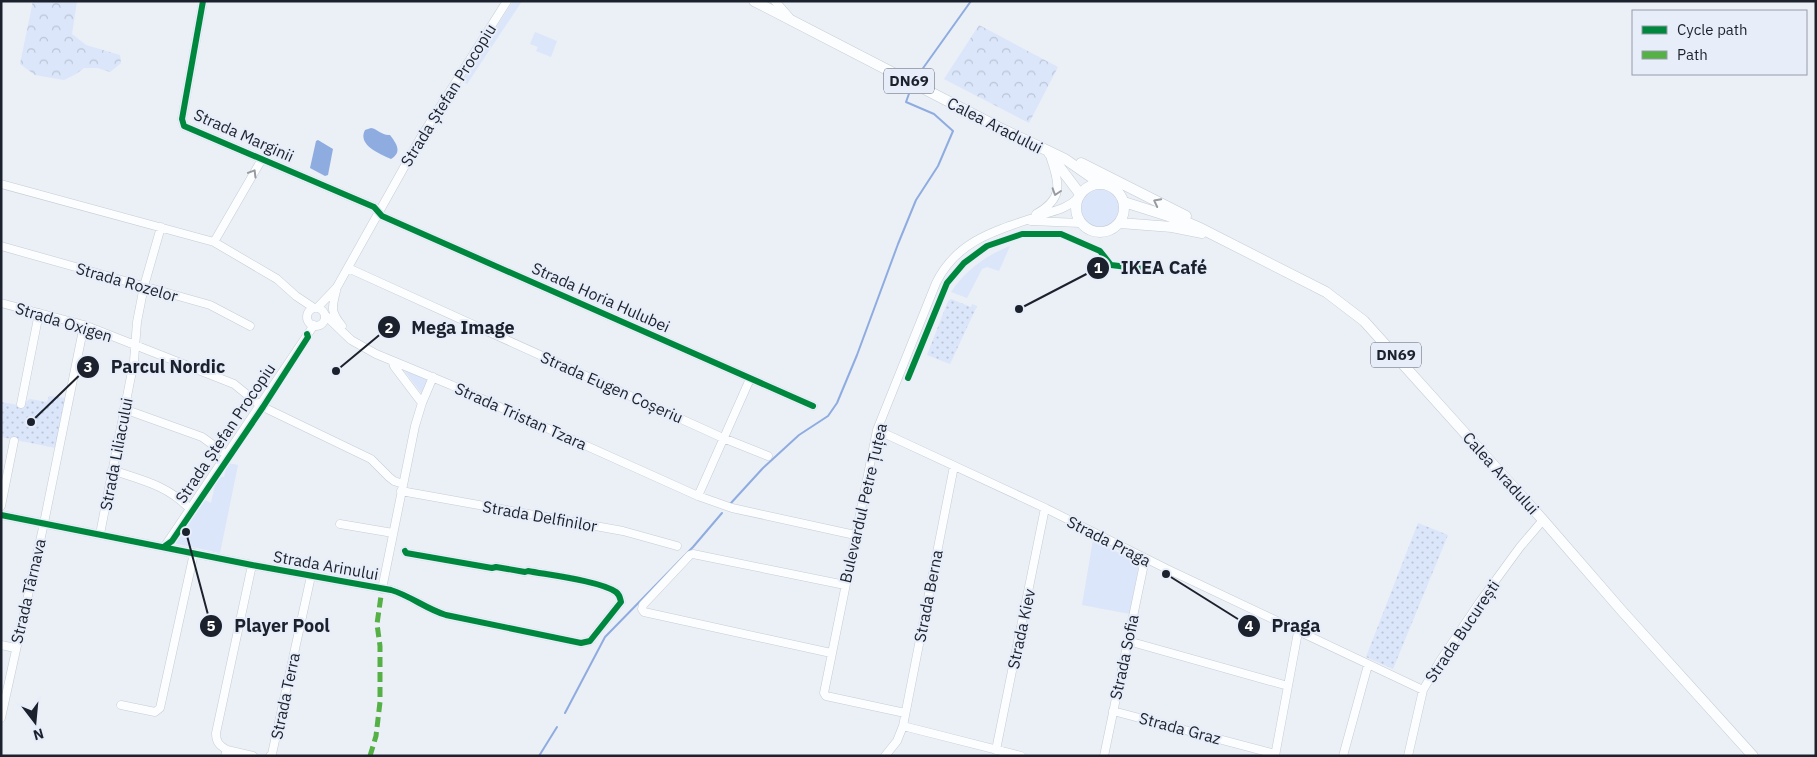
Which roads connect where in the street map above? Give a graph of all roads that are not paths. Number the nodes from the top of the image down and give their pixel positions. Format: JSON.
{"nodes":[{"id":1,"x":203,"y":1,"type":"edge"},
{"id":2,"x":507,"y":1,"type":"edge"},
{"id":3,"x":754,"y":1,"type":"edge"},
{"id":4,"x":775,"y":1,"type":"edge"},
{"id":5,"x":792,"y":20,"type":"junction"},
{"id":6,"x":1049,"y":152,"type":"junction"},
{"id":7,"x":262,"y":158,"type":"junction"},
{"id":8,"x":1,"y":184,"type":"edge"},
{"id":9,"x":1101,"y":184,"type":"junction"},
{"id":10,"x":1079,"y":197,"type":"junction"},
{"id":11,"x":1124,"y":202,"type":"junction"},
{"id":12,"x":378,"y":212,"type":"junction"},
{"id":13,"x":1026,"y":220,"type":"junction"},
{"id":14,"x":1080,"y":223,"type":"junction"},
{"id":15,"x":1120,"y":223,"type":"junction"},
{"id":16,"x":161,"y":227,"type":"junction"},
{"id":17,"x":1213,"y":235,"type":"junction"},
{"id":18,"x":214,"y":242,"type":"junction"},
{"id":19,"x":1,"y":246,"type":"edge"},
{"id":20,"x":348,"y":268,"type":"junction"},
{"id":21,"x":144,"y":286,"type":"junction"},
{"id":22,"x":337,"y":287,"type":"junction"},
{"id":23,"x":296,"y":296,"type":"junction"},
{"id":24,"x":1,"y":303,"type":"edge"},
{"id":25,"x":39,"y":313,"type":"junction"},
{"id":26,"x":317,"y":316,"type":"junction"},
{"id":27,"x":84,"y":325,"type":"junction"},
{"id":28,"x":250,"y":326,"type":"dead end"},
{"id":29,"x":351,"y":340,"type":"junction"},
{"id":30,"x":136,"y":347,"type":"junction"},
{"id":31,"x":394,"y":361,"type":"junction"},
{"id":32,"x":434,"y":377,"type":"junction"},
{"id":33,"x":750,"y":379,"type":"junction"},
{"id":34,"x":422,"y":403,"type":"junction"},
{"id":35,"x":21,"y":404,"type":"dead end"},
{"id":36,"x":261,"y":406,"type":"junction"},
{"id":37,"x":814,"y":406,"type":"dead end"},
{"id":38,"x":124,"y":409,"type":"junction"},
{"id":39,"x":877,"y":430,"type":"junction"},
{"id":40,"x":723,"y":438,"type":"junction"},
{"id":41,"x":14,"y":441,"type":"dead end"},
{"id":42,"x":227,"y":455,"type":"junction"},
{"id":43,"x":768,"y":456,"type":"dead end"},
{"id":44,"x":954,"y":466,"type":"junction"},
{"id":45,"x":112,"y":470,"type":"junction"},
{"id":46,"x":402,"y":488,"type":"junction"},
{"id":47,"x":698,"y":496,"type":"junction"},
{"id":48,"x":1,"y":506,"type":"edge"},
{"id":49,"x":189,"y":508,"type":"junction"},
{"id":50,"x":1046,"y":508,"type":"junction"},
{"id":51,"x":1,"y":515,"type":"edge"},
{"id":52,"x":1543,"y":520,"type":"junction"},
{"id":53,"x":44,"y":523,"type":"junction"},
{"id":54,"x":340,"y":524,"type":"dead end"},
{"id":55,"x":393,"y":533,"type":"junction"},
{"id":56,"x":100,"y":534,"type":"junction"},
{"id":57,"x":855,"y":536,"type":"junction"},
{"id":58,"x":165,"y":546,"type":"junction"},
{"id":59,"x":677,"y":546,"type":"dead end"},
{"id":60,"x":390,"y":548,"type":"junction"},
{"id":61,"x":194,"y":553,"type":"junction"},
{"id":62,"x":1145,"y":559,"type":"junction"},
{"id":63,"x":252,"y":565,"type":"junction"},
{"id":64,"x":310,"y":576,"type":"junction"},
{"id":65,"x":845,"y":585,"type":"junction"},
{"id":66,"x":382,"y":589,"type":"junction"},
{"id":67,"x":1298,"y":632,"type":"junction"},
{"id":68,"x":1128,"y":641,"type":"junction"},
{"id":69,"x":1,"y":645,"type":"edge"},
{"id":70,"x":15,"y":648,"type":"junction"},
{"id":71,"x":831,"y":653,"type":"junction"},
{"id":72,"x":1368,"y":664,"type":"junction"},
{"id":73,"x":1288,"y":686,"type":"junction"},
{"id":74,"x":1423,"y":690,"type":"junction"},
{"id":75,"x":3,"y":700,"type":"edge"},
{"id":76,"x":121,"y":705,"type":"dead end"},
{"id":77,"x":1113,"y":711,"type":"junction"},
{"id":78,"x":905,"y":713,"type":"junction"},
{"id":79,"x":1,"y":718,"type":"edge"},
{"id":80,"x":903,"y":726,"type":"junction"},
{"id":81,"x":996,"y":750,"type":"junction"},
{"id":82,"x":226,"y":753,"type":"edge"},
{"id":83,"x":1275,"y":755,"type":"edge"},
{"id":84,"x":253,"y":756,"type":"edge"},
{"id":85,"x":270,"y":756,"type":"edge"},
{"id":86,"x":885,"y":756,"type":"edge"},
{"id":87,"x":1021,"y":756,"type":"edge"},
{"id":88,"x":1104,"y":756,"type":"edge"},
{"id":89,"x":1343,"y":756,"type":"edge"},
{"id":90,"x":1408,"y":756,"type":"edge"},
{"id":91,"x":1753,"y":756,"type":"edge"}],
"edges":[{"from":1,"to":7,"type":"street","name":"Strada Marginii"},
{"from":2,"to":12,"type":"street","name":"Strada Ștefan Procopiu"},
{"from":3,"to":5,"type":"main road","name":"Calea Aradului","number":"DN69"},
{"from":4,"to":5,"type":"street"},
{"from":5,"to":6,"type":"main road","name":"Calea Aradului","number":"DN69"},
{"from":6,"to":9,"type":"main road","name":"Calea Aradului","number":"DN69"},
{"from":6,"to":10,"type":"main road","name":"Calea Aradului","number":"DN69"},
{"from":6,"to":13,"type":"street","one_way":true},
{"from":17,"to":6,"type":"main road","number":"DN69","one_way":true},
{"from":7,"to":12,"type":"street","name":"Strada Marginii"},
{"from":18,"to":7,"type":"street","one_way":true},
{"from":8,"to":16,"type":"street","name":"Strada Tristan Tzara"},
{"from":9,"to":10,"type":"main road"},
{"from":9,"to":11,"type":"main road","number":"DN69"},
{"from":10,"to":13,"type":"street","name":"Bulevardul Petre Țuțea"},
{"from":10,"to":14,"type":"main road","number":"DN69"},
{"from":11,"to":15,"type":"main road"},
{"from":11,"to":17,"type":"main road","name":"Calea Aradului","number":"DN69"},
{"from":12,"to":20,"type":"street","name":"Strada Ștefan Procopiu"},
{"from":12,"to":33,"type":"street","name":"Strada Horia Hulubei"},
{"from":13,"to":14,"type":"street","name":"Bulevardul Petre Țuțea"},
{"from":13,"to":39,"type":"street","name":"Bulevardul Petre Țuțea"},
{"from":14,"to":15,"type":"main road","number":"DN69"},
{"from":15,"to":17,"type":"main road","name":"Calea Aradului","number":"DN69"},
{"from":16,"to":18,"type":"street","name":"Strada Tristan Tzara"},
{"from":16,"to":21,"type":"street","name":"Strada Liliacului"},
{"from":17,"to":52,"type":"main road","name":"Calea Aradului","number":"DN69"},
{"from":18,"to":23,"type":"street","name":"Strada Tristan Tzara"},
{"from":19,"to":21,"type":"street","name":"Strada Rozelor"},
{"from":20,"to":22,"type":"street","name":"Strada Ștefan Procopiu"},
{"from":20,"to":40,"type":"street","name":"Strada Eugen Coșeriu"},
{"from":21,"to":28,"type":"street","name":"Strada Rozelor"},
{"from":21,"to":30,"type":"street","name":"Strada Liliacului"},
{"from":22,"to":23,"type":"street"},
{"from":22,"to":26,"type":"street","name":"Strada Ștefan Procopiu"},
{"from":22,"to":29,"type":"street"},
{"from":23,"to":26,"type":"street","name":"Strada Tristan Tzara"},
{"from":24,"to":25,"type":"street","name":"Strada Oxigen"},
{"from":25,"to":27,"type":"street","name":"Strada Oxigen"},
{"from":25,"to":35,"type":"street"},
{"from":26,"to":29,"type":"street","name":"Strada Tristan Tzara"},
{"from":26,"to":36,"type":"street","name":"Strada Ștefan Procopiu"},
{"from":27,"to":30,"type":"street","name":"Strada Oxigen"},
{"from":27,"to":53,"type":"street","name":"Strada Târnava"},
{"from":29,"to":31,"type":"street","name":"Strada Tristan Tzara"},
{"from":30,"to":36,"type":"street","name":"Strada Oxigen"},
{"from":30,"to":38,"type":"street","name":"Strada Liliacului"},
{"from":31,"to":32,"type":"street","name":"Strada Tristan Tzara"},
{"from":31,"to":34,"type":"street"},
{"from":32,"to":34,"type":"street"},
{"from":32,"to":47,"type":"street","name":"Strada Tristan Tzara"},
{"from":33,"to":37,"type":"street","name":"Strada Horia Hulubei"},
{"from":33,"to":40,"type":"street"},
{"from":34,"to":46,"type":"street"},
{"from":36,"to":42,"type":"street","name":"Strada Ștefan Procopiu"},
{"from":36,"to":46,"type":"street","name":"Strada Oxigen"},
{"from":38,"to":42,"type":"street"},
{"from":38,"to":45,"type":"street","name":"Strada Liliacului"},
{"from":39,"to":44,"type":"street","name":"Strada Praga"},
{"from":39,"to":57,"type":"street","name":"Bulevardul Petre Țuțea"},
{"from":40,"to":43,"type":"street","name":"Strada Eugen Coșeriu"},
{"from":40,"to":47,"type":"street"},
{"from":41,"to":48,"type":"street"},
{"from":42,"to":49,"type":"street","name":"Strada Ștefan Procopiu"},
{"from":44,"to":50,"type":"street","name":"Strada Praga"},
{"from":44,"to":78,"type":"street","name":"Strada Berna"},
{"from":45,"to":49,"type":"street"},
{"from":45,"to":56,"type":"street","name":"Strada Liliacului"},
{"from":46,"to":55,"type":"street"},
{"from":46,"to":59,"type":"street","name":"Strada Delfinilor"},
{"from":47,"to":57,"type":"street","name":"Strada Tristan Tzara"},
{"from":49,"to":58,"type":"street","name":"Strada Ștefan Procopiu"},
{"from":50,"to":62,"type":"street","name":"Strada Praga"},
{"from":50,"to":81,"type":"street","name":"Strada Kiev"},
{"from":51,"to":53,"type":"street","name":"Strada Arinului"},
{"from":52,"to":74,"type":"street","name":"Strada București"},
{"from":52,"to":91,"type":"main road","name":"Calea Aradului","number":"DN69"},
{"from":53,"to":56,"type":"street","name":"Strada Arinului"},
{"from":53,"to":70,"type":"street","name":"Strada Târnava"},
{"from":54,"to":55,"type":"street"},
{"from":55,"to":60,"type":"street"},
{"from":56,"to":58,"type":"street","name":"Strada Arinului"},
{"from":57,"to":65,"type":"street","name":"Bulevardul Petre Țuțea"},
{"from":58,"to":61,"type":"street","name":"Strada Arinului"},
{"from":60,"to":66,"type":"street"},
{"from":60,"to":66,"type":"street","name":"Strada Arinului"},
{"from":61,"to":63,"type":"street","name":"Strada Arinului"},
{"from":61,"to":76,"type":"street"},
{"from":62,"to":67,"type":"street","name":"Strada Praga"},
{"from":62,"to":68,"type":"street","name":"Strada Sofia"},
{"from":63,"to":64,"type":"street","name":"Strada Arinului"},
{"from":63,"to":82,"type":"street","name":"Strada Terra"},
{"from":64,"to":66,"type":"street","name":"Strada Arinului"},
{"from":64,"to":85,"type":"street","name":"Strada Terra"},
{"from":65,"to":71,"type":"street","name":"Bulevardul Petre Țuțea"},
{"from":65,"to":71,"type":"street"},
{"from":67,"to":72,"type":"street","name":"Strada Praga"},
{"from":67,"to":73,"type":"street"},
{"from":68,"to":73,"type":"street"},
{"from":68,"to":77,"type":"street","name":"Strada Sofia"},
{"from":69,"to":70,"type":"street"},
{"from":70,"to":75,"type":"street","name":"Strada Târnava"},
{"from":71,"to":78,"type":"street","name":"Bulevardul Petre Țuțea"},
{"from":72,"to":74,"type":"street","name":"Strada Praga"},
{"from":72,"to":89,"type":"street"},
{"from":73,"to":83,"type":"street"},
{"from":74,"to":90,"type":"street","name":"Strada București"},
{"from":75,"to":79,"type":"street","name":"Strada Târnava"},
{"from":77,"to":83,"type":"street","name":"Strada Graz"},
{"from":77,"to":88,"type":"street","name":"Strada Sofia"},
{"from":78,"to":80,"type":"street","name":"Strada Berna"},
{"from":80,"to":81,"type":"street"},
{"from":80,"to":86,"type":"street","name":"Strada Berna"},
{"from":81,"to":87,"type":"street"},
{"from":82,"to":84,"type":"street","name":"Strada Terra"}]}
